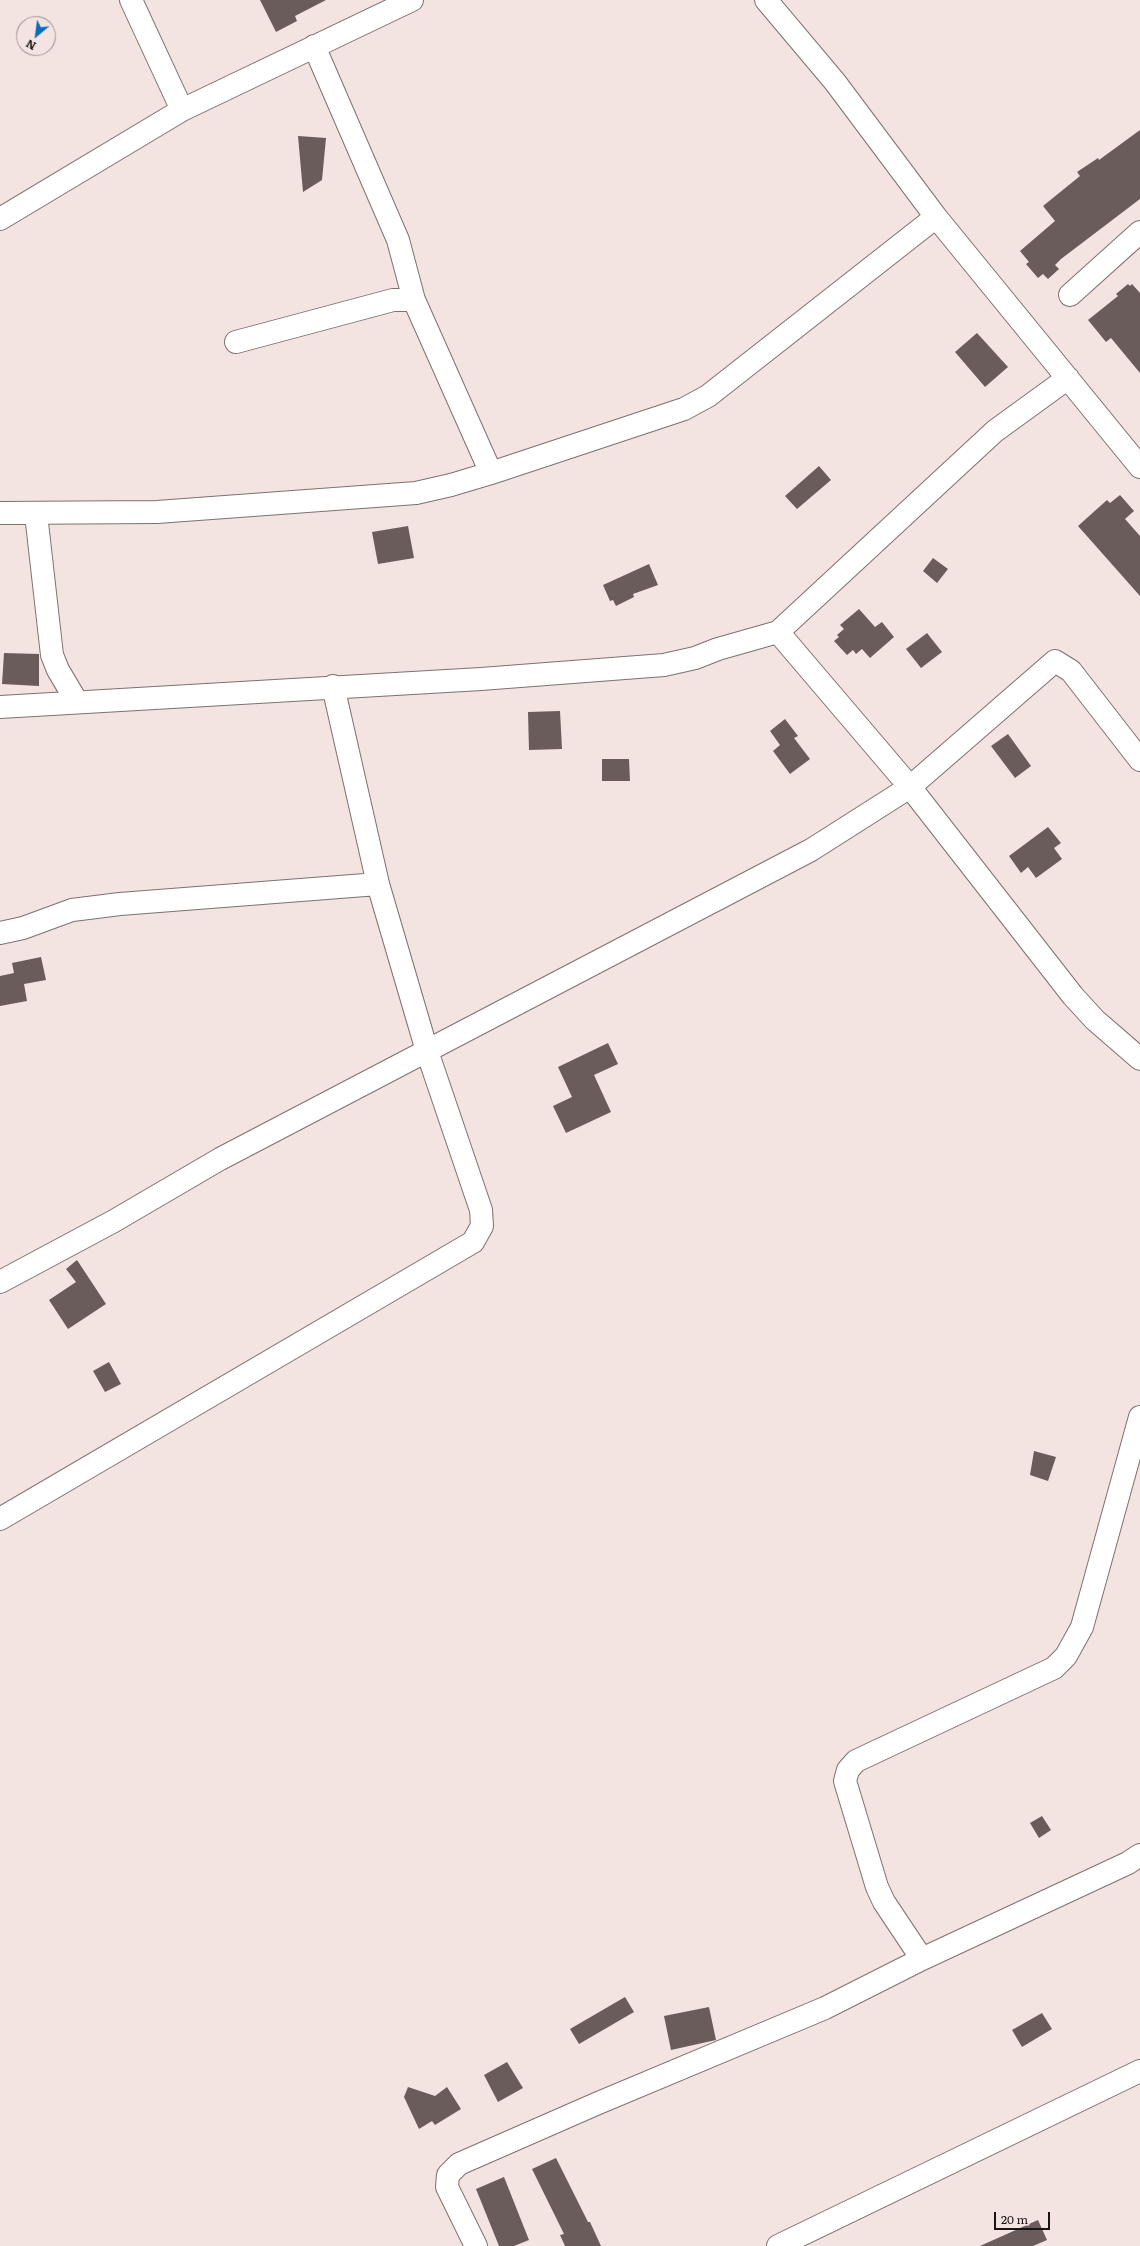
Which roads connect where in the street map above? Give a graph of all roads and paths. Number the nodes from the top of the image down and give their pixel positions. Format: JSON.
{"nodes":[{"id":1,"x":131,"y":0,"type":"edge"},
{"id":2,"x":412,"y":0,"type":"edge"},
{"id":3,"x":766,"y":0,"type":"edge"},
{"id":4,"x":314,"y":46,"type":"junction"},
{"id":5,"x":182,"y":110,"type":"junction"},
{"id":6,"x":936,"y":217,"type":"junction"},
{"id":7,"x":0,"y":219,"type":"edge"},
{"id":8,"x":1140,"y":232,"type":"edge"},
{"id":9,"x":1070,"y":295,"type":"dead end"},
{"id":10,"x":414,"y":300,"type":"junction"},
{"id":11,"x":236,"y":342,"type":"dead end"},
{"id":12,"x":1068,"y":378,"type":"junction"},
{"id":13,"x":1140,"y":467,"type":"edge"},
{"id":14,"x":491,"y":473,"type":"junction"},
{"id":15,"x":0,"y":513,"type":"edge"},
{"id":16,"x":36,"y":514,"type":"junction"},
{"id":17,"x":778,"y":632,"type":"junction"},
{"id":18,"x":333,"y":686,"type":"junction"},
{"id":19,"x":77,"y":702,"type":"junction"},
{"id":20,"x":0,"y":707,"type":"edge"},
{"id":21,"x":1140,"y":760,"type":"edge"},
{"id":22,"x":910,"y":787,"type":"junction"},
{"id":23,"x":378,"y":884,"type":"junction"},
{"id":24,"x":0,"y":933,"type":"edge"},
{"id":25,"x":427,"y":1051,"type":"junction"},
{"id":26,"x":1140,"y":1059,"type":"edge"},
{"id":27,"x":0,"y":1282,"type":"edge"},
{"id":28,"x":1140,"y":1417,"type":"edge"},
{"id":29,"x":0,"y":1519,"type":"edge"},
{"id":30,"x":1140,"y":1855,"type":"edge"},
{"id":31,"x":922,"y":1959,"type":"junction"},
{"id":32,"x":1140,"y":2071,"type":"edge"},
{"id":33,"x":476,"y":2246,"type":"edge"},
{"id":34,"x":778,"y":2246,"type":"edge"}],
"edges":[{"from":1,"to":5,"type":"street"},
{"from":2,"to":4,"type":"street"},
{"from":3,"to":6,"type":"street"},
{"from":4,"to":5,"type":"street"},
{"from":4,"to":10,"type":"street"},
{"from":5,"to":7,"type":"street"},
{"from":6,"to":12,"type":"street"},
{"from":6,"to":14,"type":"street"},
{"from":8,"to":9,"type":"street"},
{"from":10,"to":11,"type":"street"},
{"from":10,"to":14,"type":"street"},
{"from":12,"to":13,"type":"street"},
{"from":12,"to":17,"type":"street"},
{"from":14,"to":16,"type":"street"},
{"from":15,"to":16,"type":"street"},
{"from":16,"to":19,"type":"street"},
{"from":17,"to":18,"type":"street"},
{"from":17,"to":22,"type":"street"},
{"from":18,"to":19,"type":"street"},
{"from":18,"to":23,"type":"street"},
{"from":19,"to":20,"type":"street"},
{"from":21,"to":22,"type":"street"},
{"from":22,"to":25,"type":"street"},
{"from":22,"to":26,"type":"street"},
{"from":23,"to":24,"type":"street"},
{"from":23,"to":25,"type":"street"},
{"from":25,"to":27,"type":"street"},
{"from":25,"to":29,"type":"street"},
{"from":28,"to":31,"type":"street"},
{"from":30,"to":31,"type":"street"},
{"from":31,"to":33,"type":"street"},
{"from":32,"to":34,"type":"street"}]}
